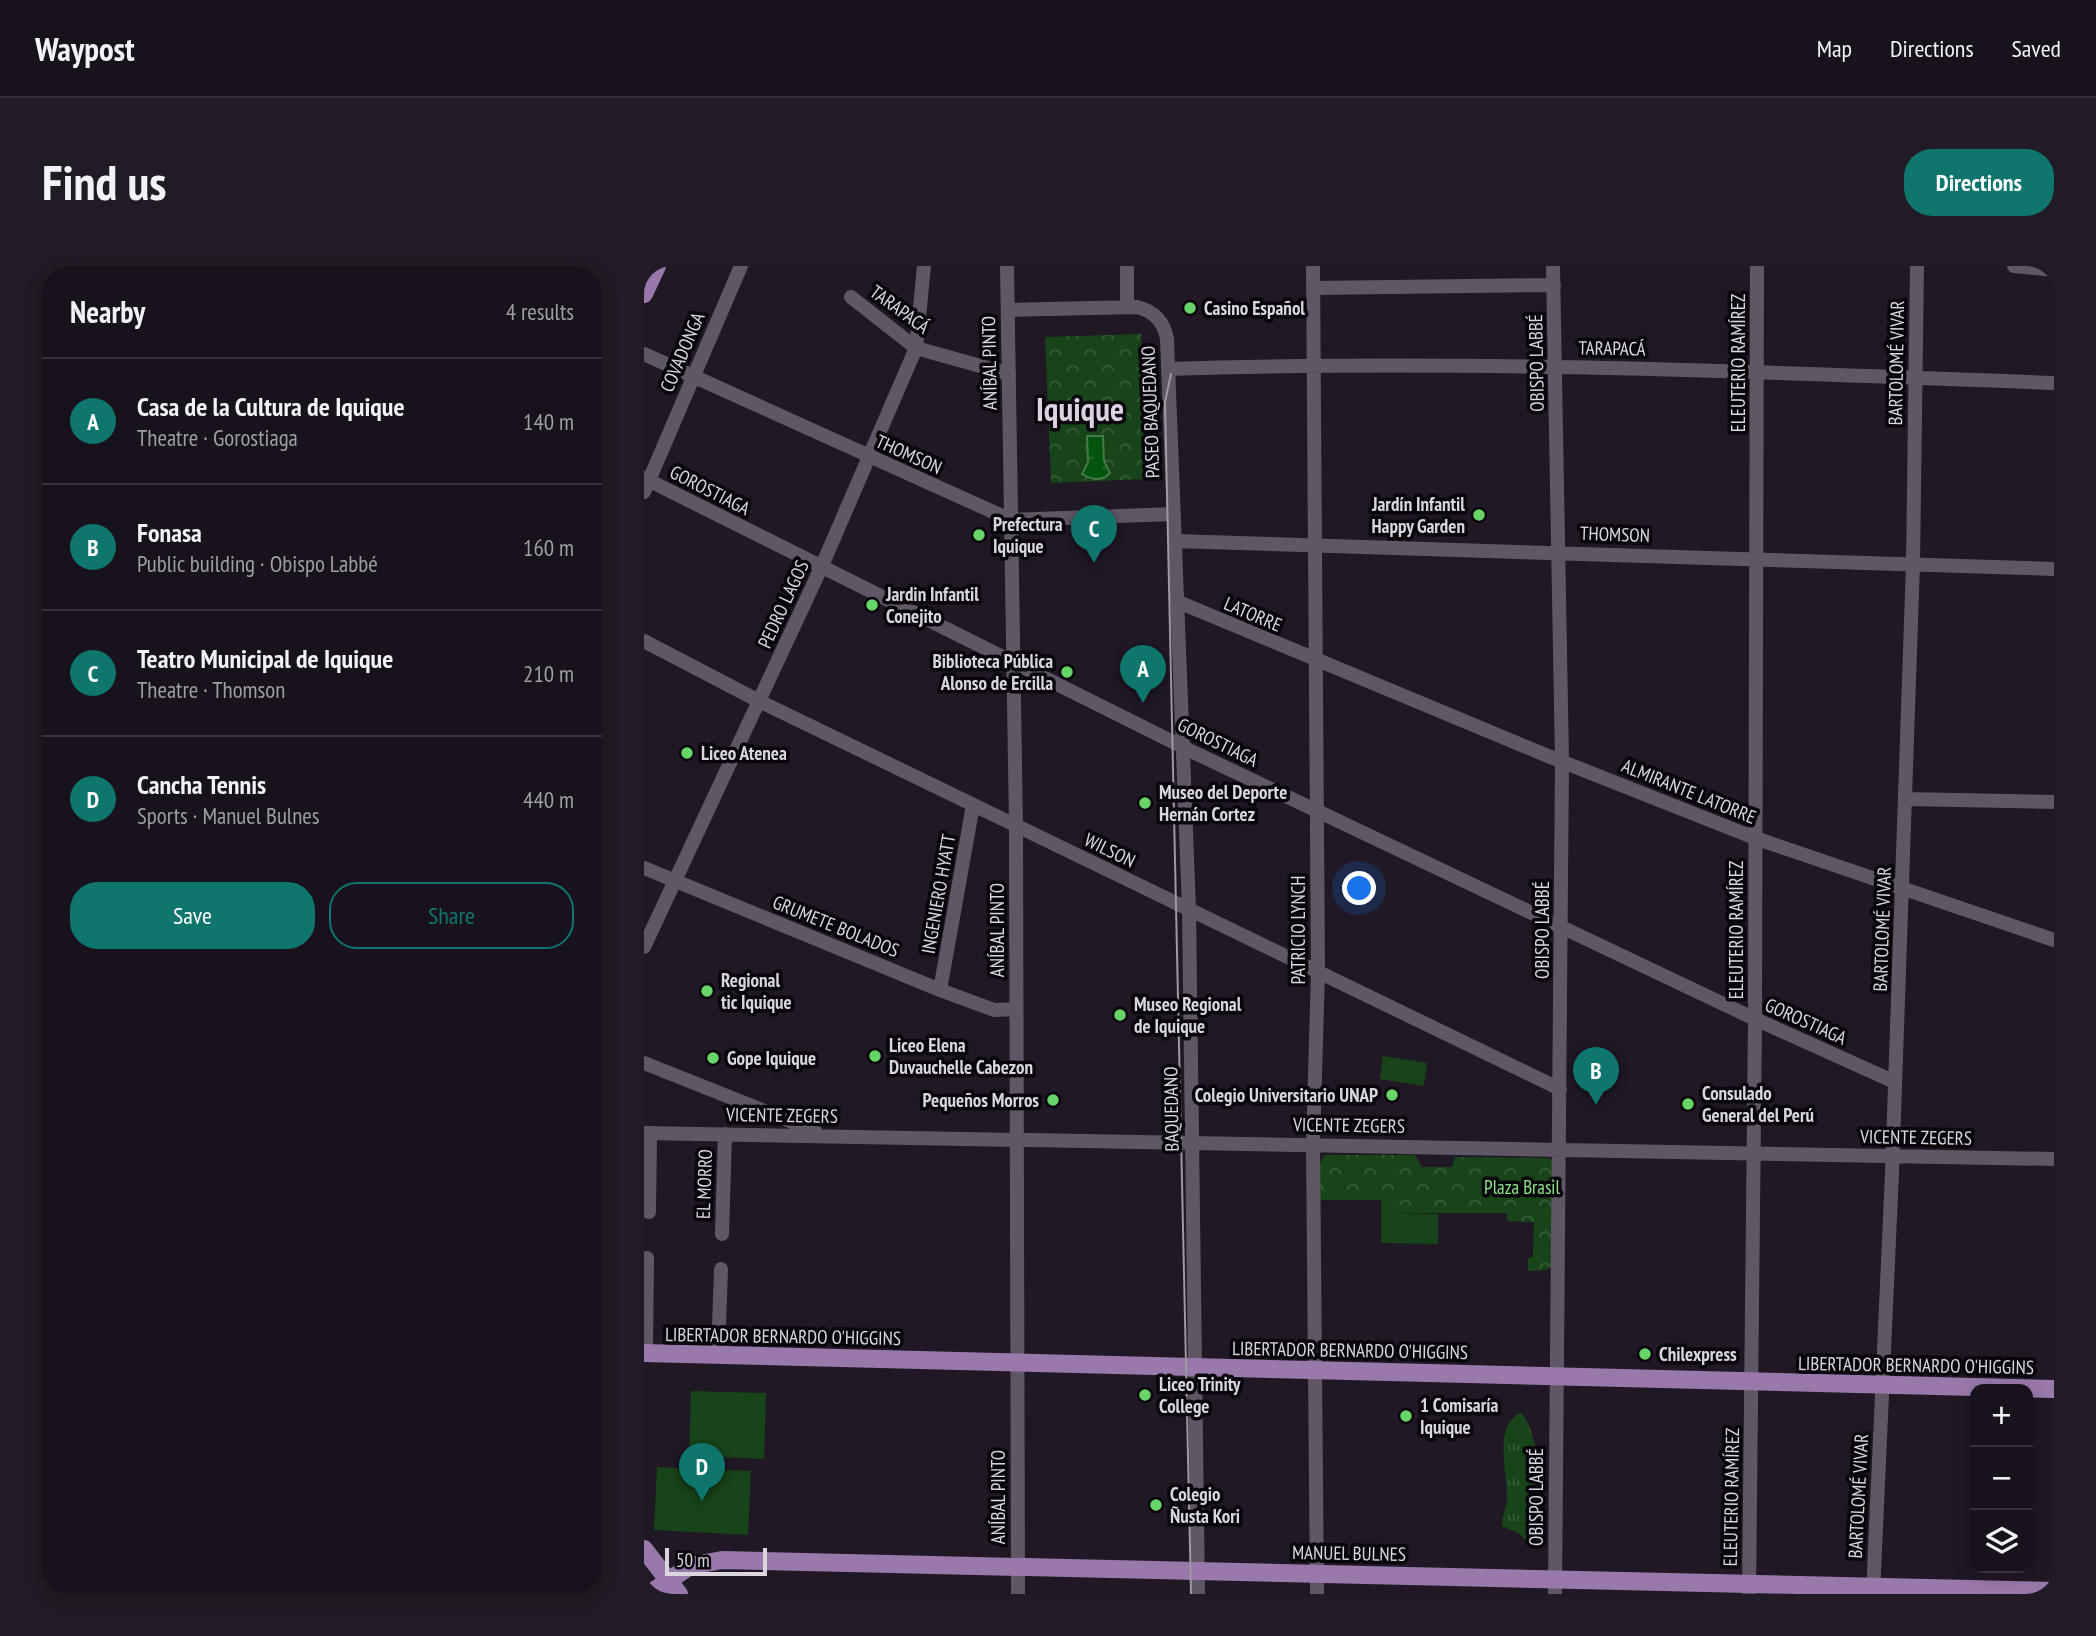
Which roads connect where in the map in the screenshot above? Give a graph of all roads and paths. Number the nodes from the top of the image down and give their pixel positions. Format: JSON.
{"nodes":[{"id":1,"x":657,"y":266,"type":"edge"},
{"id":2,"x":741,"y":266,"type":"edge"},
{"id":3,"x":924,"y":266,"type":"edge"},
{"id":4,"x":1007,"y":266,"type":"edge"},
{"id":5,"x":1127,"y":266,"type":"edge"},
{"id":6,"x":1313,"y":266,"type":"edge"},
{"id":7,"x":1553,"y":266,"type":"edge"},
{"id":8,"x":1758,"y":266,"type":"edge"},
{"id":9,"x":1917,"y":266,"type":"edge"},
{"id":10,"x":2014,"y":266,"type":"edge"},
{"id":11,"x":2054,"y":270,"type":"edge"},
{"id":12,"x":1554,"y":285,"type":"junction"},
{"id":13,"x":1314,"y":288,"type":"junction"},
{"id":14,"x":644,"y":294,"type":"edge"},
{"id":15,"x":851,"y":297,"type":"dead end"},
{"id":16,"x":1127,"y":307,"type":"junction"},
{"id":17,"x":1008,"y":310,"type":"junction"},
{"id":18,"x":916,"y":348,"type":"junction"},
{"id":19,"x":644,"y":354,"type":"edge"},
{"id":20,"x":1314,"y":366,"type":"junction"},
{"id":21,"x":1555,"y":366,"type":"junction"},
{"id":22,"x":1168,"y":369,"type":"junction"},
{"id":23,"x":1758,"y":370,"type":"junction"},
{"id":24,"x":1009,"y":374,"type":"junction"},
{"id":25,"x":692,"y":377,"type":"junction"},
{"id":26,"x":1915,"y":378,"type":"junction"},
{"id":27,"x":2054,"y":383,"type":"edge"},
{"id":28,"x":869,"y":458,"type":"junction"},
{"id":29,"x":646,"y":484,"type":"edge"},
{"id":30,"x":1173,"y":514,"type":"junction"},
{"id":31,"x":1011,"y":520,"type":"junction"},
{"id":32,"x":1174,"y":541,"type":"junction"},
{"id":33,"x":1315,"y":545,"type":"junction"},
{"id":34,"x":1556,"y":551,"type":"junction"},
{"id":35,"x":1757,"y":558,"type":"junction"},
{"id":36,"x":1913,"y":564,"type":"junction"},
{"id":37,"x":821,"y":568,"type":"junction"},
{"id":38,"x":2054,"y":569,"type":"edge"},
{"id":39,"x":1176,"y":601,"type":"junction"},
{"id":40,"x":644,"y":641,"type":"edge"},
{"id":41,"x":1316,"y":661,"type":"junction"},
{"id":42,"x":1014,"y":662,"type":"junction"},
{"id":43,"x":759,"y":701,"type":"junction"},
{"id":44,"x":1182,"y":746,"type":"junction"},
{"id":45,"x":1562,"y":761,"type":"junction"},
{"id":46,"x":1905,"y":799,"type":"junction"},
{"id":47,"x":2054,"y":802,"type":"edge"},
{"id":48,"x":973,"y":805,"type":"junction"},
{"id":49,"x":1317,"y":810,"type":"junction"},
{"id":50,"x":1016,"y":826,"type":"junction"},
{"id":51,"x":1755,"y":838,"type":"junction"},
{"id":52,"x":644,"y":868,"type":"edge"},
{"id":53,"x":675,"y":881,"type":"junction"},
{"id":54,"x":1902,"y":891,"type":"junction"},
{"id":55,"x":1189,"y":909,"type":"junction"},
{"id":56,"x":1562,"y":925,"type":"junction"},
{"id":57,"x":2054,"y":940,"type":"edge"},
{"id":58,"x":644,"y":947,"type":"edge"},
{"id":59,"x":1318,"y":972,"type":"junction"},
{"id":60,"x":940,"y":990,"type":"junction"},
{"id":61,"x":1016,"y":1009,"type":"junction"},
{"id":62,"x":1755,"y":1019,"type":"junction"},
{"id":63,"x":644,"y":1063,"type":"edge"},
{"id":64,"x":1895,"y":1082,"type":"junction"},
{"id":65,"x":1560,"y":1089,"type":"junction"},
{"id":66,"x":647,"y":1133,"type":"edge"},
{"id":67,"x":724,"y":1134,"type":"junction"},
{"id":68,"x":825,"y":1135,"type":"junction"},
{"id":69,"x":1016,"y":1138,"type":"junction"},
{"id":70,"x":1191,"y":1141,"type":"junction"},
{"id":71,"x":1313,"y":1144,"type":"junction"},
{"id":72,"x":1560,"y":1150,"type":"junction"},
{"id":73,"x":1754,"y":1153,"type":"junction"},
{"id":74,"x":1892,"y":1156,"type":"junction"},
{"id":75,"x":2054,"y":1159,"type":"edge"},
{"id":76,"x":649,"y":1212,"type":"dead end"},
{"id":77,"x":722,"y":1234,"type":"dead end"},
{"id":78,"x":647,"y":1258,"type":"dead end"},
{"id":79,"x":721,"y":1269,"type":"dead end"},
{"id":80,"x":645,"y":1353,"type":"edge"},
{"id":81,"x":718,"y":1355,"type":"junction"},
{"id":82,"x":1017,"y":1363,"type":"junction"},
{"id":83,"x":1195,"y":1367,"type":"junction"},
{"id":84,"x":1315,"y":1370,"type":"junction"},
{"id":85,"x":1557,"y":1376,"type":"junction"},
{"id":86,"x":1752,"y":1381,"type":"junction"},
{"id":87,"x":1882,"y":1385,"type":"junction"},
{"id":88,"x":2054,"y":1389,"type":"edge"},
{"id":89,"x":644,"y":1549,"type":"edge"},
{"id":90,"x":1018,"y":1565,"type":"junction"},
{"id":91,"x":1198,"y":1570,"type":"junction"},
{"id":92,"x":1317,"y":1573,"type":"junction"},
{"id":93,"x":668,"y":1579,"type":"junction"},
{"id":94,"x":1555,"y":1586,"type":"edge"},
{"id":95,"x":650,"y":1589,"type":"edge"},
{"id":96,"x":1749,"y":1589,"type":"edge"},
{"id":97,"x":1873,"y":1590,"type":"edge"},
{"id":98,"x":2054,"y":1591,"type":"edge"},
{"id":99,"x":679,"y":1594,"type":"edge"},
{"id":100,"x":1018,"y":1594,"type":"edge"},
{"id":101,"x":1198,"y":1594,"type":"edge"},
{"id":102,"x":1317,"y":1594,"type":"edge"}],
"edges":[{"from":1,"to":14,"type":"main road"},
{"from":2,"to":25,"type":"street","name":"COVADONGA"},
{"from":3,"to":18,"type":"street","name":"PEDRO LAGOS"},
{"from":4,"to":17,"type":"street","name":"ANÍBAL PINTO"},
{"from":5,"to":16,"type":"street"},
{"from":6,"to":13,"type":"street","name":"PATRICIO LYNCH"},
{"from":7,"to":12,"type":"street","name":"OBISPO LABBÉ"},
{"from":8,"to":23,"type":"street","name":"ELEUTERIO RAMÍREZ"},
{"from":9,"to":26,"type":"street","name":"BARTOLOMÉ VIVAR"},
{"from":10,"to":11,"type":"street"},
{"from":12,"to":13,"type":"street"},
{"from":12,"to":21,"type":"street","name":"OBISPO LABBÉ"},
{"from":13,"to":20,"type":"street","name":"PATRICIO LYNCH"},
{"from":15,"to":18,"type":"street","name":"TARAPACÁ"},
{"from":16,"to":17,"type":"street"},
{"from":16,"to":22,"type":"street","name":"PASEO BAQUEDANO"},
{"from":17,"to":24,"type":"street","name":"ANÍBAL PINTO"},
{"from":18,"to":24,"type":"street","name":"TARAPACÁ"},
{"from":18,"to":28,"type":"street","name":"PEDRO LAGOS"},
{"from":19,"to":25,"type":"street","name":"THOMSON"},
{"from":20,"to":21,"type":"street","name":"TARAPACÁ"},
{"from":20,"to":22,"type":"street","name":"TARAPACÁ"},
{"from":20,"to":33,"type":"street","name":"PATRICIO LYNCH"},
{"from":21,"to":23,"type":"street","name":"TARAPACÁ"},
{"from":21,"to":34,"type":"street","name":"OBISPO LABBÉ"},
{"from":22,"to":30,"type":"street","name":"PASEO BAQUEDANO"},
{"from":23,"to":26,"type":"street","name":"TARAPACÁ"},
{"from":23,"to":35,"type":"street","name":"ELEUTERIO RAMÍREZ"},
{"from":24,"to":31,"type":"street","name":"ANÍBAL PINTO"},
{"from":25,"to":28,"type":"street","name":"THOMSON"},
{"from":25,"to":29,"type":"street","name":"COVADONGA"},
{"from":26,"to":27,"type":"street","name":"TARAPACÁ"},
{"from":26,"to":36,"type":"street","name":"BARTOLOMÉ VIVAR"},
{"from":28,"to":31,"type":"street","name":"THOMSON"},
{"from":28,"to":37,"type":"street","name":"PEDRO LAGOS"},
{"from":29,"to":37,"type":"street","name":"GOROSTIAGA"},
{"from":30,"to":31,"type":"street","name":"THOMSON"},
{"from":30,"to":32,"type":"street","name":"PASEO BAQUEDANO"},
{"from":31,"to":42,"type":"street","name":"ANÍBAL PINTO"},
{"from":32,"to":33,"type":"street","name":"THOMSON"},
{"from":32,"to":39,"type":"street","name":"BAQUEDANO"},
{"from":33,"to":34,"type":"street","name":"THOMSON"},
{"from":33,"to":41,"type":"street","name":"PATRICIO LYNCH"},
{"from":34,"to":35,"type":"street","name":"THOMSON"},
{"from":34,"to":45,"type":"street","name":"OBISPO LABBÉ"},
{"from":35,"to":36,"type":"street","name":"THOMSON"},
{"from":35,"to":51,"type":"street","name":"ELEUTERIO RAMÍREZ"},
{"from":36,"to":38,"type":"street","name":"THOMSON"},
{"from":36,"to":46,"type":"street","name":"BARTOLOMÉ VIVAR"},
{"from":37,"to":42,"type":"street","name":"GOROSTIAGA"},
{"from":37,"to":43,"type":"street","name":"PEDRO LAGOS"},
{"from":39,"to":41,"type":"street","name":"LATORRE"},
{"from":39,"to":44,"type":"street","name":"BAQUEDANO"},
{"from":40,"to":43,"type":"street","name":"WILSON"},
{"from":41,"to":45,"type":"street","name":"ALMIRANTE LATORRE"},
{"from":41,"to":49,"type":"street","name":"PATRICIO LYNCH"},
{"from":42,"to":44,"type":"street","name":"GOROSTIAGA"},
{"from":42,"to":50,"type":"street","name":"ANÍBAL PINTO"},
{"from":43,"to":48,"type":"street","name":"WILSON"},
{"from":43,"to":53,"type":"street","name":"PEDRO LAGOS"},
{"from":44,"to":49,"type":"street","name":"GOROSTIAGA"},
{"from":44,"to":55,"type":"street","name":"BAQUEDANO"},
{"from":45,"to":51,"type":"street","name":"ALMIRANTE LATORRE"},
{"from":45,"to":56,"type":"street","name":"OBISPO LABBÉ"},
{"from":46,"to":47,"type":"street"},
{"from":46,"to":54,"type":"street","name":"BARTOLOMÉ VIVAR"},
{"from":48,"to":50,"type":"street","name":"WILSON"},
{"from":48,"to":60,"type":"street","name":"INGENIERO HYATT"},
{"from":49,"to":56,"type":"street","name":"GOROSTIAGA"},
{"from":49,"to":59,"type":"street","name":"PATRICIO LYNCH"},
{"from":50,"to":55,"type":"street","name":"WILSON"},
{"from":50,"to":61,"type":"street","name":"ANÍBAL PINTO"},
{"from":51,"to":54,"type":"street","name":"ALMIRANTE LATORRE"},
{"from":51,"to":62,"type":"street","name":"ELEUTERIO RAMÍREZ"},
{"from":52,"to":53,"type":"street","name":"GRUMETE BOLADOS"},
{"from":53,"to":58,"type":"street","name":"PEDRO LAGOS"},
{"from":53,"to":60,"type":"street","name":"GRUMETE BOLADOS"},
{"from":54,"to":57,"type":"street","name":"ALMIRANTE LATORRE"},
{"from":54,"to":64,"type":"street","name":"BARTOLOMÉ VIVAR"},
{"from":55,"to":59,"type":"street","name":"WILSON"},
{"from":55,"to":70,"type":"street","name":"BAQUEDANO"},
{"from":56,"to":62,"type":"street","name":"GOROSTIAGA"},
{"from":56,"to":65,"type":"street","name":"OBISPO LABBÉ"},
{"from":59,"to":65,"type":"street","name":"WILSON"},
{"from":59,"to":71,"type":"street","name":"PATRICIO LYNCH"},
{"from":60,"to":61,"type":"street","name":"GRUMETE BOLADOS"},
{"from":61,"to":69,"type":"street","name":"ANÍBAL PINTO"},
{"from":62,"to":64,"type":"street","name":"GOROSTIAGA"},
{"from":62,"to":73,"type":"street","name":"ELEUTERIO RAMÍREZ"},
{"from":63,"to":68,"type":"street"},
{"from":64,"to":74,"type":"street","name":"BARTOLOMÉ VIVAR"},
{"from":65,"to":72,"type":"street","name":"OBISPO LABBÉ"},
{"from":66,"to":67,"type":"street","name":"VICENTE ZEGERS"},
{"from":66,"to":76,"type":"street"},
{"from":67,"to":68,"type":"street","name":"VICENTE ZEGERS"},
{"from":67,"to":77,"type":"street","name":"EL MORRO"},
{"from":68,"to":69,"type":"street","name":"VICENTE ZEGERS"},
{"from":69,"to":70,"type":"street","name":"VICENTE ZEGERS"},
{"from":69,"to":82,"type":"street","name":"ANÍBAL PINTO"},
{"from":70,"to":71,"type":"street","name":"VICENTE ZEGERS"},
{"from":70,"to":83,"type":"street","name":"BAQUEDANO"},
{"from":71,"to":72,"type":"street","name":"VICENTE ZEGERS"},
{"from":71,"to":84,"type":"street","name":"PATRICIO LYNCH"},
{"from":72,"to":73,"type":"street","name":"VICENTE ZEGERS"},
{"from":72,"to":85,"type":"street","name":"OBISPO LABBÉ"},
{"from":73,"to":74,"type":"street","name":"VICENTE ZEGERS"},
{"from":73,"to":86,"type":"street","name":"ELEUTERIO RAMÍREZ"},
{"from":74,"to":75,"type":"street","name":"VICENTE ZEGERS"},
{"from":74,"to":87,"type":"street","name":"BARTOLOMÉ VIVAR"},
{"from":78,"to":80,"type":"street"},
{"from":79,"to":81,"type":"street"},
{"from":80,"to":81,"type":"main road","name":"LIBERTADOR BERNARDO O'HIGGINS"},
{"from":81,"to":82,"type":"main road","name":"LIBERTADOR BERNARDO O'HIGGINS"},
{"from":82,"to":83,"type":"main road","name":"LIBERTADOR BERNARDO O'HIGGINS"},
{"from":82,"to":90,"type":"street","name":"ANÍBAL PINTO"},
{"from":83,"to":84,"type":"main road","name":"LIBERTADOR BERNARDO O'HIGGINS"},
{"from":83,"to":91,"type":"street","name":"BAQUEDANO"},
{"from":84,"to":85,"type":"main road","name":"LIBERTADOR BERNARDO O'HIGGINS"},
{"from":84,"to":92,"type":"street","name":"PATRICIO LYNCH"},
{"from":85,"to":86,"type":"main road","name":"LIBERTADOR BERNARDO O'HIGGINS"},
{"from":85,"to":94,"type":"street","name":"OBISPO LABBÉ"},
{"from":86,"to":87,"type":"main road","name":"LIBERTADOR BERNARDO O'HIGGINS"},
{"from":86,"to":96,"type":"street","name":"ELEUTERIO RAMÍREZ"},
{"from":87,"to":88,"type":"main road","name":"LIBERTADOR BERNARDO O'HIGGINS"},
{"from":87,"to":97,"type":"street","name":"BARTOLOMÉ VIVAR"},
{"from":89,"to":93,"type":"main road"},
{"from":90,"to":91,"type":"main road","name":"MANUEL BULNES"},
{"from":90,"to":93,"type":"main road","name":"MANUEL BULNES"},
{"from":90,"to":100,"type":"street","name":"ANÍBAL PINTO"},
{"from":91,"to":92,"type":"main road","name":"MANUEL BULNES"},
{"from":91,"to":101,"type":"street","name":"BAQUEDANO"},
{"from":92,"to":94,"type":"main road","name":"MANUEL BULNES"},
{"from":92,"to":102,"type":"street","name":"PATRICIO LYNCH"},
{"from":93,"to":95,"type":"main road","name":"MANUEL BULNES"},
{"from":93,"to":99,"type":"main road"},
{"from":94,"to":96,"type":"main road","name":"MANUEL BULNES"},
{"from":96,"to":97,"type":"main road","name":"MANUEL BULNES"},
{"from":97,"to":98,"type":"main road","name":"MANUEL BULNES"}]}
